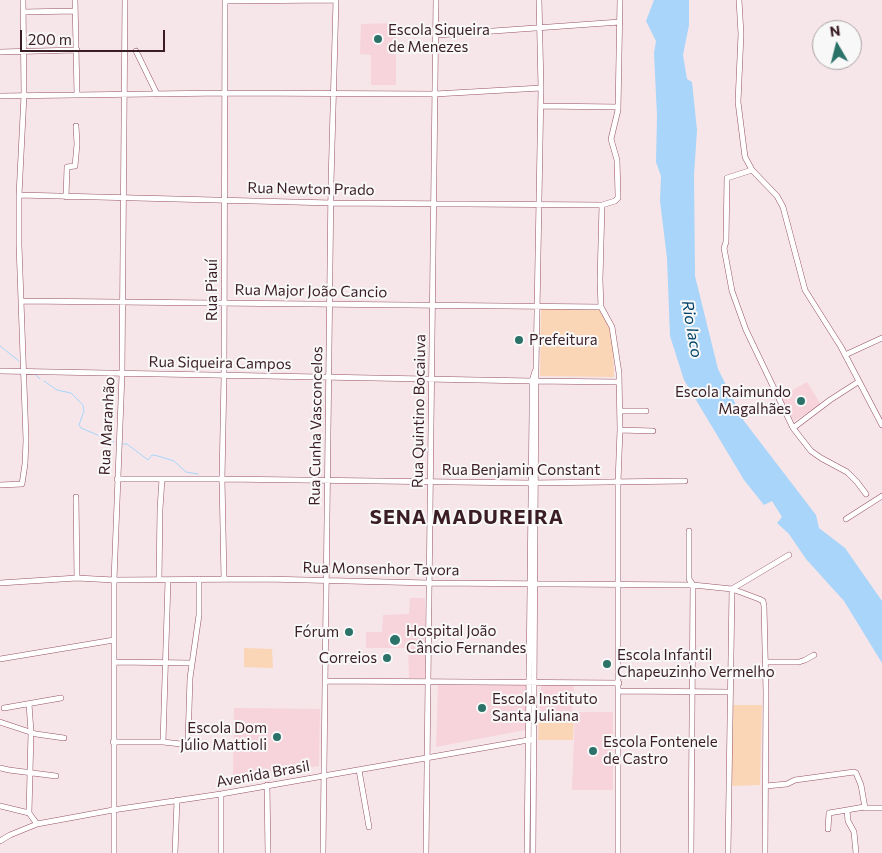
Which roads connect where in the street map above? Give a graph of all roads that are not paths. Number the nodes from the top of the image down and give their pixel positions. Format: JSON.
{"nodes":[{"id":1,"x":23,"y":0,"type":"edge"},
{"id":2,"x":74,"y":0,"type":"edge"},
{"id":3,"x":125,"y":0,"type":"edge"},
{"id":4,"x":225,"y":0,"type":"edge"},
{"id":5,"x":336,"y":0,"type":"edge"},
{"id":6,"x":436,"y":0,"type":"edge"},
{"id":7,"x":539,"y":0,"type":"edge"},
{"id":8,"x":620,"y":0,"type":"edge"},
{"id":9,"x":739,"y":0,"type":"edge"},
{"id":10,"x":75,"y":11,"type":"junction"},
{"id":11,"x":23,"y":12,"type":"junction"},
{"id":12,"x":620,"y":22,"type":"junction"},
{"id":13,"x":539,"y":28,"type":"junction"},
{"id":14,"x":437,"y":35,"type":"junction"},
{"id":15,"x":76,"y":50,"type":"junction"},
{"id":16,"x":136,"y":51,"type":"dead end"},
{"id":17,"x":0,"y":52,"type":"edge"},
{"id":18,"x":24,"y":52,"type":"junction"},
{"id":19,"x":541,"y":88,"type":"junction"},
{"id":20,"x":225,"y":93,"type":"junction"},
{"id":21,"x":124,"y":94,"type":"junction"},
{"id":22,"x":157,"y":94,"type":"junction"},
{"id":23,"x":435,"y":94,"type":"junction"},
{"id":24,"x":24,"y":95,"type":"junction"},
{"id":25,"x":77,"y":95,"type":"junction"},
{"id":26,"x":332,"y":95,"type":"junction"},
{"id":27,"x":0,"y":96,"type":"edge"},
{"id":28,"x":541,"y":106,"type":"junction"},
{"id":29,"x":618,"y":107,"type":"junction"},
{"id":30,"x":76,"y":126,"type":"dead end"},
{"id":31,"x":752,"y":170,"type":"junction"},
{"id":32,"x":19,"y":195,"type":"junction"},
{"id":33,"x":66,"y":197,"type":"junction"},
{"id":34,"x":124,"y":199,"type":"junction"},
{"id":35,"x":226,"y":200,"type":"junction"},
{"id":36,"x":332,"y":203,"type":"junction"},
{"id":37,"x":433,"y":203,"type":"junction"},
{"id":38,"x":539,"y":204,"type":"junction"},
{"id":39,"x":602,"y":205,"type":"junction"},
{"id":40,"x":21,"y":301,"type":"junction"},
{"id":41,"x":122,"y":302,"type":"junction"},
{"id":42,"x":224,"y":303,"type":"junction"},
{"id":43,"x":330,"y":303,"type":"junction"},
{"id":44,"x":433,"y":306,"type":"junction"},
{"id":45,"x":537,"y":306,"type":"junction"},
{"id":46,"x":601,"y":307,"type":"junction"},
{"id":47,"x":882,"y":338,"type":"edge"},
{"id":48,"x":845,"y":355,"type":"junction"},
{"id":49,"x":0,"y":371,"type":"edge"},
{"id":50,"x":24,"y":372,"type":"junction"},
{"id":51,"x":122,"y":374,"type":"junction"},
{"id":52,"x":224,"y":376,"type":"junction"},
{"id":53,"x":328,"y":377,"type":"junction"},
{"id":54,"x":432,"y":380,"type":"junction"},
{"id":55,"x":535,"y":381,"type":"junction"},
{"id":56,"x":619,"y":382,"type":"junction"},
{"id":57,"x":858,"y":382,"type":"junction"},
{"id":58,"x":620,"y":411,"type":"junction"},
{"id":59,"x":646,"y":411,"type":"dead end"},
{"id":60,"x":881,"y":416,"type":"edge"},
{"id":61,"x":882,"y":425,"type":"edge"},
{"id":62,"x":793,"y":428,"type":"junction"},
{"id":63,"x":620,"y":430,"type":"junction"},
{"id":64,"x":653,"y":431,"type":"dead end"},
{"id":65,"x":117,"y":479,"type":"junction"},
{"id":66,"x":162,"y":479,"type":"junction"},
{"id":67,"x":222,"y":479,"type":"junction"},
{"id":68,"x":328,"y":481,"type":"junction"},
{"id":69,"x":685,"y":481,"type":"dead end"},
{"id":70,"x":430,"y":482,"type":"junction"},
{"id":71,"x":618,"y":482,"type":"junction"},
{"id":72,"x":534,"y":483,"type":"junction"},
{"id":73,"x":0,"y":485,"type":"edge"},
{"id":74,"x":866,"y":494,"type":"dead end"},
{"id":75,"x":882,"y":496,"type":"edge"},
{"id":76,"x":76,"y":498,"type":"dead end"},
{"id":77,"x":846,"y":519,"type":"dead end"},
{"id":78,"x":688,"y":531,"type":"dead end"},
{"id":79,"x":789,"y":555,"type":"dead end"},
{"id":80,"x":77,"y":578,"type":"junction"},
{"id":81,"x":199,"y":579,"type":"junction"},
{"id":82,"x":224,"y":579,"type":"junction"},
{"id":83,"x":114,"y":580,"type":"junction"},
{"id":84,"x":160,"y":580,"type":"junction"},
{"id":85,"x":168,"y":580,"type":"junction"},
{"id":86,"x":327,"y":581,"type":"junction"},
{"id":87,"x":0,"y":583,"type":"edge"},
{"id":88,"x":429,"y":583,"type":"junction"},
{"id":89,"x":534,"y":584,"type":"junction"},
{"id":90,"x":619,"y":585,"type":"junction"},
{"id":91,"x":693,"y":585,"type":"junction"},
{"id":92,"x":732,"y":589,"type":"junction"},
{"id":93,"x":114,"y":640,"type":"junction"},
{"id":94,"x":814,"y":655,"type":"dead end"},
{"id":95,"x":0,"y":659,"type":"edge"},
{"id":96,"x":114,"y":662,"type":"junction"},
{"id":97,"x":766,"y":662,"type":"junction"},
{"id":98,"x":165,"y":663,"type":"junction"},
{"id":99,"x":192,"y":663,"type":"junction"},
{"id":100,"x":326,"y":681,"type":"junction"},
{"id":101,"x":429,"y":682,"type":"junction"},
{"id":102,"x":532,"y":682,"type":"junction"},
{"id":103,"x":619,"y":683,"type":"junction"},
{"id":104,"x":618,"y":691,"type":"junction"},
{"id":105,"x":693,"y":692,"type":"junction"},
{"id":106,"x":730,"y":692,"type":"junction"},
{"id":107,"x":61,"y":698,"type":"dead end"},
{"id":108,"x":29,"y":704,"type":"junction"},
{"id":109,"x":4,"y":708,"type":"dead end"},
{"id":110,"x":0,"y":722,"type":"edge"},
{"id":111,"x":31,"y":732,"type":"junction"},
{"id":112,"x":64,"y":738,"type":"dead end"},
{"id":113,"x":531,"y":739,"type":"junction"},
{"id":114,"x":113,"y":742,"type":"junction"},
{"id":115,"x":164,"y":742,"type":"junction"},
{"id":116,"x":427,"y":758,"type":"junction"},
{"id":117,"x":0,"y":768,"type":"edge"},
{"id":118,"x":359,"y":770,"type":"junction"},
{"id":119,"x":30,"y":774,"type":"junction"},
{"id":120,"x":56,"y":776,"type":"dead end"},
{"id":121,"x":324,"y":776,"type":"junction"},
{"id":122,"x":267,"y":785,"type":"junction"},
{"id":123,"x":766,"y":786,"type":"junction"},
{"id":124,"x":221,"y":794,"type":"junction"},
{"id":125,"x":177,"y":800,"type":"junction"},
{"id":126,"x":0,"y":806,"type":"edge"},
{"id":127,"x":864,"y":808,"type":"junction"},
{"id":128,"x":882,"y":808,"type":"edge"},
{"id":129,"x":113,"y":810,"type":"junction"},
{"id":130,"x":846,"y":810,"type":"junction"},
{"id":131,"x":29,"y":813,"type":"junction"},
{"id":132,"x":37,"y":824,"type":"junction"},
{"id":133,"x":369,"y":827,"type":"dead end"},
{"id":134,"x":828,"y":829,"type":"dead end"},
{"id":135,"x":0,"y":841,"type":"edge"},
{"id":136,"x":114,"y":853,"type":"edge"},
{"id":137,"x":176,"y":853,"type":"edge"},
{"id":138,"x":221,"y":853,"type":"edge"},
{"id":139,"x":268,"y":853,"type":"edge"},
{"id":140,"x":323,"y":853,"type":"edge"},
{"id":141,"x":426,"y":853,"type":"edge"},
{"id":142,"x":528,"y":853,"type":"edge"},
{"id":143,"x":533,"y":853,"type":"edge"},
{"id":144,"x":618,"y":853,"type":"edge"},
{"id":145,"x":691,"y":853,"type":"edge"},
{"id":146,"x":728,"y":853,"type":"edge"},
{"id":147,"x":765,"y":853,"type":"edge"},
{"id":148,"x":856,"y":853,"type":"edge"}],
"edges":[{"from":1,"to":11,"type":"street"},
{"from":2,"to":10,"type":"street"},
{"from":3,"to":21,"type":"street","name":"Rua Maranhão"},
{"from":4,"to":5,"type":"street"},
{"from":4,"to":20,"type":"street","name":"Rua Piauí"},
{"from":5,"to":26,"type":"street","name":"Rua Cunha Vasconcelos"},
{"from":6,"to":14,"type":"street","name":"Rua Quintino Bocaiuva"},
{"from":7,"to":13,"type":"street"},
{"from":8,"to":12,"type":"street"},
{"from":9,"to":31,"type":"street"},
{"from":10,"to":11,"type":"street"},
{"from":10,"to":15,"type":"street"},
{"from":11,"to":18,"type":"street"},
{"from":12,"to":13,"type":"street"},
{"from":12,"to":29,"type":"street"},
{"from":13,"to":14,"type":"street"},
{"from":13,"to":19,"type":"street"},
{"from":14,"to":23,"type":"street","name":"Rua Quintino Bocaiuva"},
{"from":15,"to":18,"type":"street"},
{"from":15,"to":25,"type":"street"},
{"from":16,"to":22,"type":"street"},
{"from":17,"to":18,"type":"street"},
{"from":18,"to":24,"type":"street"},
{"from":19,"to":23,"type":"street"},
{"from":19,"to":28,"type":"street"},
{"from":20,"to":22,"type":"street"},
{"from":20,"to":26,"type":"street"},
{"from":20,"to":35,"type":"street","name":"Rua Piauí"},
{"from":21,"to":22,"type":"street"},
{"from":21,"to":25,"type":"street"},
{"from":21,"to":34,"type":"street","name":"Rua Maranhão"},
{"from":23,"to":26,"type":"street"},
{"from":23,"to":37,"type":"street","name":"Rua Quintino Bocaiuva"},
{"from":24,"to":25,"type":"street"},
{"from":24,"to":27,"type":"street"},
{"from":24,"to":32,"type":"street"},
{"from":26,"to":36,"type":"street","name":"Rua Cunha Vasconcelos"},
{"from":28,"to":29,"type":"street"},
{"from":28,"to":38,"type":"street"},
{"from":29,"to":39,"type":"street"},
{"from":30,"to":33,"type":"street"},
{"from":31,"to":48,"type":"street"},
{"from":31,"to":62,"type":"street"},
{"from":32,"to":33,"type":"street","name":"Rua Newton Prado"},
{"from":32,"to":40,"type":"street"},
{"from":33,"to":34,"type":"street","name":"Rua Newton Prado"},
{"from":34,"to":35,"type":"street","name":"Rua Newton Prado"},
{"from":34,"to":41,"type":"street","name":"Rua Maranhão"},
{"from":35,"to":36,"type":"street","name":"Rua Newton Prado"},
{"from":35,"to":42,"type":"street","name":"Rua Piauí"},
{"from":36,"to":37,"type":"street","name":"Rua Newton Prado"},
{"from":36,"to":43,"type":"street","name":"Rua Cunha Vasconcelos"},
{"from":37,"to":38,"type":"street","name":"Rua Newton Prado"},
{"from":37,"to":44,"type":"street","name":"Rua Quintino Bocaiuva"},
{"from":38,"to":39,"type":"street","name":"Rua Newton Prado"},
{"from":38,"to":45,"type":"street"},
{"from":39,"to":46,"type":"street"},
{"from":40,"to":41,"type":"street","name":"Rua Major João Cancio"},
{"from":40,"to":50,"type":"street"},
{"from":41,"to":42,"type":"street","name":"Rua Major João Cancio"},
{"from":41,"to":51,"type":"street","name":"Rua Maranhão"},
{"from":42,"to":43,"type":"street","name":"Rua Major João Cancio"},
{"from":42,"to":52,"type":"street","name":"Rua Piauí"},
{"from":43,"to":44,"type":"street","name":"Rua Major João Cancio"},
{"from":43,"to":53,"type":"street","name":"Rua Cunha Vasconcelos"},
{"from":44,"to":45,"type":"street","name":"Rua Major João Cancio"},
{"from":44,"to":54,"type":"street","name":"Rua Quintino Bocaiuva"},
{"from":45,"to":46,"type":"street","name":"Rua Major João Cancio"},
{"from":45,"to":55,"type":"street"},
{"from":46,"to":56,"type":"street"},
{"from":47,"to":48,"type":"street"},
{"from":48,"to":57,"type":"street"},
{"from":49,"to":50,"type":"street","name":"Rua Siqueira Campos"},
{"from":50,"to":51,"type":"street","name":"Rua Siqueira Campos"},
{"from":50,"to":73,"type":"street"},
{"from":51,"to":52,"type":"street","name":"Rua Siqueira Campos"},
{"from":51,"to":65,"type":"street","name":"Rua Maranhão"},
{"from":52,"to":53,"type":"street","name":"Rua Siqueira Campos"},
{"from":52,"to":67,"type":"street","name":"Rua Piauí"},
{"from":53,"to":54,"type":"street","name":"Rua Siqueira Campos"},
{"from":53,"to":68,"type":"street","name":"Rua Cunha Vasconcelos"},
{"from":54,"to":55,"type":"street","name":"Rua Siqueira Campos"},
{"from":54,"to":70,"type":"street","name":"Rua Quintino Bocaiuva"},
{"from":55,"to":56,"type":"street","name":"Rua Siqueira Campos"},
{"from":55,"to":72,"type":"street"},
{"from":56,"to":58,"type":"street"},
{"from":57,"to":60,"type":"street"},
{"from":57,"to":62,"type":"street"},
{"from":58,"to":59,"type":"street"},
{"from":58,"to":63,"type":"street"},
{"from":60,"to":61,"type":"street"},
{"from":62,"to":74,"type":"street"},
{"from":63,"to":64,"type":"street"},
{"from":63,"to":71,"type":"street"},
{"from":65,"to":66,"type":"street","name":"Rua Benjamin Constant"},
{"from":65,"to":83,"type":"street","name":"Rua Maranhão"},
{"from":66,"to":67,"type":"street","name":"Rua Benjamin Constant"},
{"from":66,"to":84,"type":"street"},
{"from":67,"to":68,"type":"street","name":"Rua Benjamin Constant"},
{"from":67,"to":82,"type":"street","name":"Rua Piauí"},
{"from":68,"to":70,"type":"street","name":"Rua Benjamin Constant"},
{"from":68,"to":86,"type":"street","name":"Rua Cunha Vasconcelos"},
{"from":69,"to":71,"type":"street","name":"Rua Benjamin Constant"},
{"from":70,"to":72,"type":"street","name":"Rua Benjamin Constant"},
{"from":70,"to":88,"type":"street","name":"Rua Quintino Bocaiuva"},
{"from":71,"to":72,"type":"street","name":"Rua Benjamin Constant"},
{"from":71,"to":90,"type":"street"},
{"from":72,"to":89,"type":"street"},
{"from":75,"to":77,"type":"street"},
{"from":76,"to":80,"type":"street"},
{"from":78,"to":91,"type":"street"},
{"from":79,"to":92,"type":"street"},
{"from":80,"to":83,"type":"street","name":"Rua Monsenhor Tavora"},
{"from":80,"to":87,"type":"street","name":"Rua Monsenhor Tavora"},
{"from":81,"to":82,"type":"street","name":"Rua Monsenhor Tavora"},
{"from":81,"to":85,"type":"street","name":"Rua Monsenhor Tavora"},
{"from":81,"to":99,"type":"street"},
{"from":82,"to":86,"type":"street","name":"Rua Monsenhor Tavora"},
{"from":83,"to":84,"type":"street","name":"Rua Monsenhor Tavora"},
{"from":83,"to":93,"type":"street","name":"Rua Maranhão"},
{"from":84,"to":85,"type":"street","name":"Rua Monsenhor Tavora"},
{"from":85,"to":98,"type":"street"},
{"from":86,"to":88,"type":"street","name":"Rua Monsenhor Tavora"},
{"from":86,"to":100,"type":"street","name":"Rua Cunha Vasconcelos"},
{"from":88,"to":89,"type":"street","name":"Rua Monsenhor Tavora"},
{"from":88,"to":101,"type":"street","name":"Rua Quintino Bocaiuva"},
{"from":89,"to":90,"type":"street","name":"Rua Monsenhor Tavora"},
{"from":89,"to":102,"type":"street"},
{"from":90,"to":91,"type":"street","name":"Rua Monsenhor Tavora"},
{"from":90,"to":103,"type":"street"},
{"from":91,"to":92,"type":"street","name":"Rua Monsenhor Tavora"},
{"from":91,"to":105,"type":"street"},
{"from":92,"to":97,"type":"street","name":"Rua Monsenhor Tavora"},
{"from":92,"to":106,"type":"street"},
{"from":93,"to":95,"type":"street"},
{"from":93,"to":96,"type":"street","name":"Rua Maranhão"},
{"from":94,"to":97,"type":"street"},
{"from":96,"to":98,"type":"street"},
{"from":96,"to":114,"type":"street","name":"Rua Maranhão"},
{"from":97,"to":123,"type":"street"},
{"from":98,"to":99,"type":"street"},
{"from":98,"to":115,"type":"street"},
{"from":99,"to":115,"type":"street"},
{"from":100,"to":101,"type":"street"},
{"from":100,"to":121,"type":"street","name":"Rua Cunha Vasconcelos"},
{"from":101,"to":102,"type":"street"},
{"from":101,"to":116,"type":"street","name":"Rua Quintino Bocaiuva"},
{"from":102,"to":103,"type":"street"},
{"from":102,"to":113,"type":"street"},
{"from":103,"to":104,"type":"street"},
{"from":104,"to":105,"type":"street"},
{"from":104,"to":144,"type":"street"},
{"from":105,"to":106,"type":"street"},
{"from":105,"to":145,"type":"street"},
{"from":106,"to":146,"type":"street"},
{"from":107,"to":108,"type":"street"},
{"from":108,"to":109,"type":"street"},
{"from":108,"to":111,"type":"street"},
{"from":110,"to":111,"type":"street"},
{"from":111,"to":112,"type":"street"},
{"from":111,"to":119,"type":"street"},
{"from":113,"to":116,"type":"street","name":"Avenida Brasil"},
{"from":113,"to":142,"type":"street"},
{"from":113,"to":143,"type":"street"},
{"from":114,"to":115,"type":"street"},
{"from":114,"to":129,"type":"street","name":"Rua Maranhão"},
{"from":116,"to":118,"type":"street","name":"Avenida Brasil"},
{"from":116,"to":141,"type":"street","name":"Rua Quintino Bocaiuva"},
{"from":117,"to":119,"type":"street"},
{"from":118,"to":121,"type":"street","name":"Avenida Brasil"},
{"from":118,"to":133,"type":"street"},
{"from":119,"to":120,"type":"street"},
{"from":119,"to":131,"type":"street"},
{"from":121,"to":122,"type":"street","name":"Avenida Brasil"},
{"from":121,"to":140,"type":"street","name":"Rua Cunha Vasconcelos"},
{"from":122,"to":124,"type":"street","name":"Avenida Brasil"},
{"from":122,"to":139,"type":"street"},
{"from":123,"to":127,"type":"street"},
{"from":123,"to":147,"type":"street"},
{"from":124,"to":125,"type":"street","name":"Avenida Brasil"},
{"from":124,"to":138,"type":"street"},
{"from":125,"to":129,"type":"street","name":"Avenida Brasil"},
{"from":125,"to":137,"type":"street"},
{"from":126,"to":131,"type":"street"},
{"from":127,"to":128,"type":"street"},
{"from":127,"to":130,"type":"street"},
{"from":129,"to":132,"type":"street","name":"Avenida Brasil"},
{"from":129,"to":136,"type":"street","name":"Rua Maranhão"},
{"from":130,"to":134,"type":"street"},
{"from":130,"to":148,"type":"street"},
{"from":131,"to":132,"type":"street"},
{"from":132,"to":135,"type":"street","name":"Avenida Brasil"}]}
